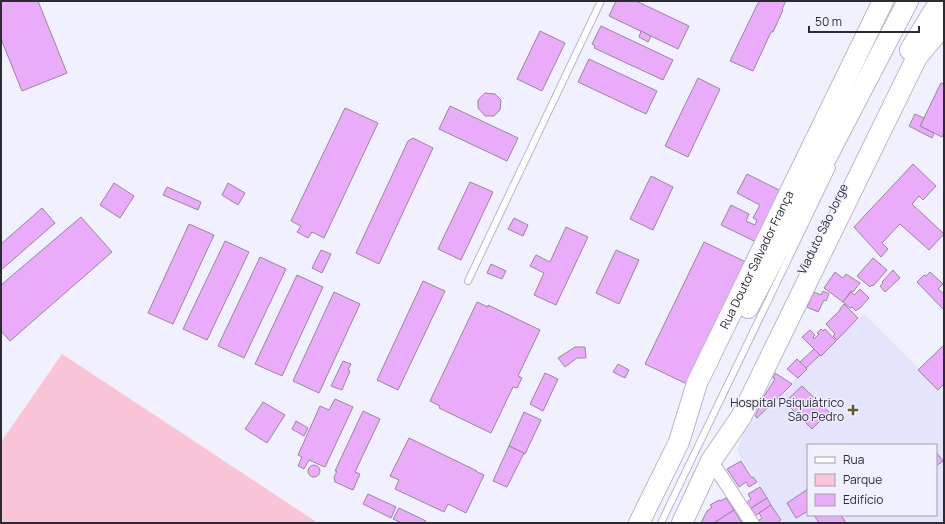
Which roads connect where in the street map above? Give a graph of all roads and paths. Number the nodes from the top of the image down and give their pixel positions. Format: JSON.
{"nodes":[{"id":1,"x":601,"y":1,"type":"edge"},
{"id":2,"x":883,"y":1,"type":"edge"},
{"id":3,"x":940,"y":1,"type":"edge"},
{"id":4,"x":909,"y":6,"type":"edge"},
{"id":5,"x":944,"y":25,"type":"edge"},
{"id":6,"x":878,"y":72,"type":"dead end"},
{"id":7,"x":833,"y":166,"type":"dead end"},
{"id":8,"x":468,"y":281,"type":"dead end"},
{"id":9,"x":695,"y":452,"type":"junction"},
{"id":10,"x":639,"y":523,"type":"edge"},
{"id":11,"x":661,"y":523,"type":"edge"},
{"id":12,"x":682,"y":523,"type":"edge"},
{"id":13,"x":752,"y":523,"type":"edge"}],
"edges":[{"from":1,"to":8,"type":"lane"},
{"from":2,"to":9,"type":"main road","name":"Rua Doutor Salvador França"},
{"from":3,"to":9,"type":"main road","name":"Viaduto São Jorge"},
{"from":4,"to":6,"type":"lane"},
{"from":4,"to":9,"type":"main road"},
{"from":5,"to":9,"type":"main road","name":"Rua Doutor Salvador França"},
{"from":7,"to":9,"type":"lane","name":"Viaduto São Jorge"},
{"from":9,"to":10,"type":"main road","name":"Rua Doutor Salvador França"},
{"from":9,"to":11,"type":"lane"},
{"from":9,"to":12,"type":"main road","name":"Rua Doutor Salvador França"},
{"from":9,"to":13,"type":"street"}]}
